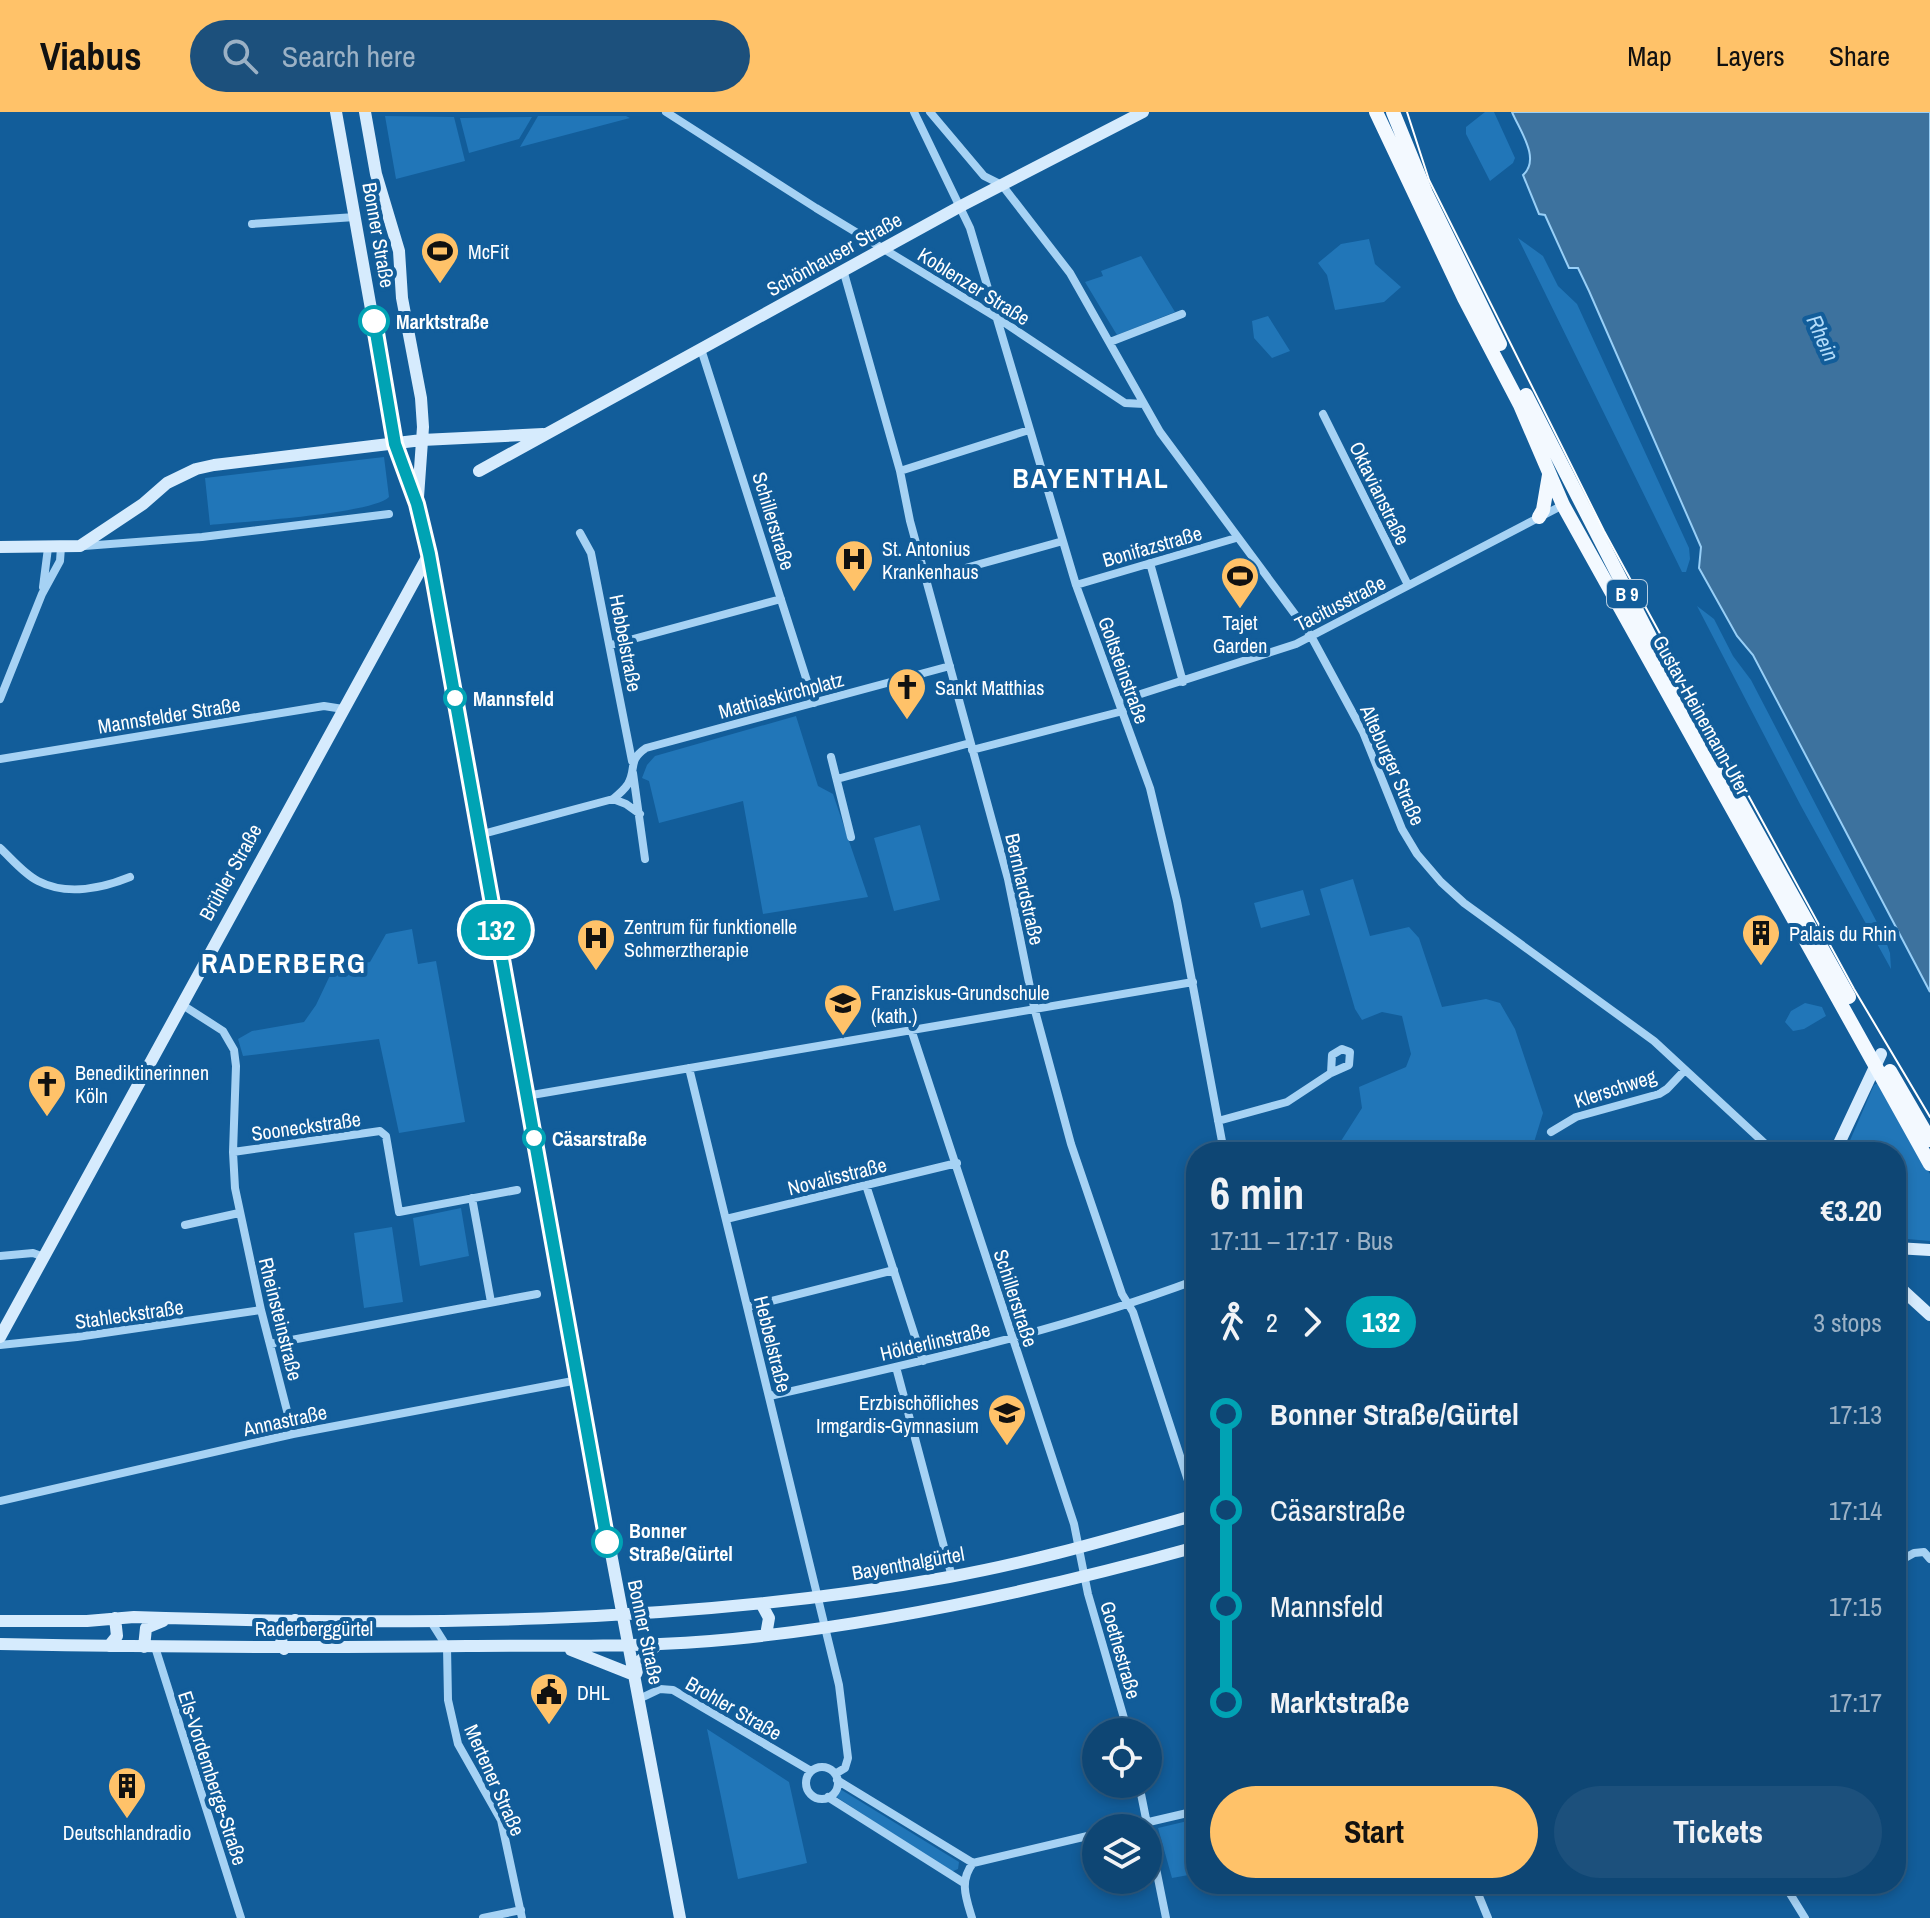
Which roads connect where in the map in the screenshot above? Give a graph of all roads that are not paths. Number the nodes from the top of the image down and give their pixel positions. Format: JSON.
{"nodes":[{"id":1,"x":336,"y":112,"type":"edge"},
{"id":2,"x":365,"y":112,"type":"edge"},
{"id":3,"x":666,"y":112,"type":"edge"},
{"id":4,"x":914,"y":112,"type":"edge"},
{"id":5,"x":930,"y":112,"type":"edge"},
{"id":6,"x":1143,"y":112,"type":"edge"},
{"id":7,"x":1376,"y":112,"type":"edge"},
{"id":8,"x":1393,"y":112,"type":"edge"},
{"id":9,"x":1002,"y":185,"type":"junction"},
{"id":10,"x":959,"y":207,"type":"junction"},
{"id":11,"x":355,"y":217,"type":"junction"},
{"id":12,"x":252,"y":224,"type":"dead end"},
{"id":13,"x":883,"y":250,"type":"junction"},
{"id":14,"x":844,"y":273,"type":"junction"},
{"id":15,"x":1182,"y":314,"type":"dead end"},
{"id":16,"x":996,"y":317,"type":"junction"},
{"id":17,"x":1110,"y":342,"type":"junction"},
{"id":18,"x":701,"y":349,"type":"junction"},
{"id":19,"x":1144,"y":404,"type":"junction"},
{"id":20,"x":1323,"y":414,"type":"dead end"},
{"id":21,"x":1029,"y":430,"type":"junction"},
{"id":22,"x":546,"y":434,"type":"junction"},
{"id":23,"x":416,"y":441,"type":"junction"},
{"id":24,"x":395,"y":444,"type":"junction"},
{"id":25,"x":479,"y":471,"type":"dead end"},
{"id":26,"x":900,"y":471,"type":"junction"},
{"id":27,"x":1549,"y":475,"type":"junction"},
{"id":28,"x":417,"y":504,"type":"junction"},
{"id":29,"x":1563,"y":505,"type":"junction"},
{"id":30,"x":389,"y":514,"type":"dead end"},
{"id":31,"x":1539,"y":517,"type":"junction"},
{"id":32,"x":580,"y":533,"type":"dead end"},
{"id":33,"x":1236,"y":538,"type":"junction"},
{"id":34,"x":1063,"y":541,"type":"junction"},
{"id":35,"x":80,"y":546,"type":"junction"},
{"id":36,"x":0,"y":547,"type":"edge"},
{"id":37,"x":55,"y":547,"type":"junction"},
{"id":38,"x":429,"y":554,"type":"junction"},
{"id":39,"x":1150,"y":563,"type":"junction"},
{"id":40,"x":926,"y":579,"type":"junction"},
{"id":41,"x":1076,"y":585,"type":"junction"},
{"id":42,"x":1408,"y":585,"type":"junction"},
{"id":43,"x":781,"y":599,"type":"junction"},
{"id":44,"x":1311,"y":636,"type":"junction"},
{"id":45,"x":611,"y":645,"type":"junction"},
{"id":46,"x":950,"y":666,"type":"junction"},
{"id":47,"x":1183,"y":682,"type":"junction"},
{"id":48,"x":0,"y":699,"type":"edge"},
{"id":49,"x":1119,"y":701,"type":"junction"},
{"id":50,"x":814,"y":703,"type":"junction"},
{"id":51,"x":343,"y":709,"type":"junction"},
{"id":52,"x":1123,"y":711,"type":"junction"},
{"id":53,"x":971,"y":746,"type":"junction"},
{"id":54,"x":831,"y":757,"type":"dead end"},
{"id":55,"x":0,"y":759,"type":"edge"},
{"id":56,"x":632,"y":766,"type":"junction"},
{"id":57,"x":837,"y":779,"type":"junction"},
{"id":58,"x":613,"y":799,"type":"junction"},
{"id":59,"x":640,"y":814,"type":"junction"},
{"id":60,"x":479,"y":835,"type":"junction"},
{"id":61,"x":851,"y":837,"type":"dead end"},
{"id":62,"x":0,"y":848,"type":"edge"},
{"id":63,"x":645,"y":859,"type":"dead end"},
{"id":64,"x":130,"y":877,"type":"dead end"},
{"id":65,"x":1193,"y":982,"type":"junction"},
{"id":66,"x":181,"y":1004,"type":"junction"},
{"id":67,"x":1034,"y":1007,"type":"junction"},
{"id":68,"x":911,"y":1029,"type":"junction"},
{"id":69,"x":1878,"y":1059,"type":"junction"},
{"id":70,"x":689,"y":1068,"type":"junction"},
{"id":71,"x":1684,"y":1071,"type":"junction"},
{"id":72,"x":1331,"y":1073,"type":"dead end"},
{"id":73,"x":526,"y":1096,"type":"junction"},
{"id":74,"x":1218,"y":1121,"type":"junction"},
{"id":75,"x":1551,"y":1132,"type":"dead end"},
{"id":76,"x":1930,"y":1140,"type":"edge"},
{"id":77,"x":1222,"y":1142,"type":"edge"},
{"id":78,"x":1763,"y":1142,"type":"edge"},
{"id":79,"x":1840,"y":1142,"type":"edge"},
{"id":80,"x":233,"y":1152,"type":"junction"},
{"id":81,"x":1928,"y":1160,"type":"edge"},
{"id":82,"x":957,"y":1163,"type":"junction"},
{"id":83,"x":866,"y":1185,"type":"junction"},
{"id":84,"x":517,"y":1190,"type":"dead end"},
{"id":85,"x":472,"y":1198,"type":"junction"},
{"id":86,"x":239,"y":1213,"type":"junction"},
{"id":87,"x":726,"y":1219,"type":"junction"},
{"id":88,"x":185,"y":1225,"type":"dead end"},
{"id":89,"x":1906,"y":1249,"type":"edge"},
{"id":90,"x":1930,"y":1250,"type":"edge"},
{"id":91,"x":0,"y":1256,"type":"edge"},
{"id":92,"x":44,"y":1257,"type":"junction"},
{"id":93,"x":894,"y":1270,"type":"junction"},
{"id":94,"x":1186,"y":1284,"type":"edge"},
{"id":95,"x":1906,"y":1293,"type":"edge"},
{"id":96,"x":537,"y":1294,"type":"dead end"},
{"id":97,"x":491,"y":1302,"type":"junction"},
{"id":98,"x":1128,"y":1305,"type":"junction"},
{"id":99,"x":748,"y":1307,"type":"junction"},
{"id":100,"x":261,"y":1310,"type":"junction"},
{"id":101,"x":1930,"y":1315,"type":"edge"},
{"id":102,"x":0,"y":1337,"type":"edge"},
{"id":103,"x":1013,"y":1340,"type":"junction"},
{"id":104,"x":270,"y":1344,"type":"junction"},
{"id":105,"x":0,"y":1345,"type":"edge"},
{"id":106,"x":923,"y":1361,"type":"junction"},
{"id":107,"x":896,"y":1367,"type":"junction"},
{"id":108,"x":578,"y":1380,"type":"junction"},
{"id":109,"x":770,"y":1396,"type":"junction"},
{"id":110,"x":293,"y":1434,"type":"junction"},
{"id":111,"x":1186,"y":1474,"type":"edge"},
{"id":112,"x":0,"y":1501,"type":"edge"},
{"id":113,"x":1186,"y":1518,"type":"edge"},
{"id":114,"x":1080,"y":1547,"type":"junction"},
{"id":115,"x":1186,"y":1550,"type":"edge"},
{"id":116,"x":1906,"y":1558,"type":"edge"},
{"id":117,"x":1930,"y":1559,"type":"edge"},
{"id":118,"x":952,"y":1577,"type":"junction"},
{"id":119,"x":1085,"y":1577,"type":"junction"},
{"id":120,"x":817,"y":1598,"type":"junction"},
{"id":121,"x":762,"y":1605,"type":"junction"},
{"id":122,"x":621,"y":1614,"type":"junction"},
{"id":123,"x":115,"y":1618,"type":"junction"},
{"id":124,"x":174,"y":1618,"type":"junction"},
{"id":125,"x":430,"y":1619,"type":"junction"},
{"id":126,"x":295,"y":1620,"type":"junction"},
{"id":127,"x":0,"y":1621,"type":"edge"},
{"id":128,"x":826,"y":1628,"type":"junction"},
{"id":129,"x":766,"y":1635,"type":"junction"},
{"id":130,"x":0,"y":1644,"type":"edge"},
{"id":131,"x":658,"y":1644,"type":"junction"},
{"id":132,"x":628,"y":1645,"type":"junction"},
{"id":133,"x":109,"y":1646,"type":"junction"},
{"id":134,"x":149,"y":1647,"type":"junction"},
{"id":135,"x":447,"y":1647,"type":"junction"},
{"id":136,"x":565,"y":1647,"type":"junction"},
{"id":137,"x":284,"y":1649,"type":"junction"},
{"id":138,"x":635,"y":1678,"type":"junction"},
{"id":139,"x":639,"y":1699,"type":"junction"},
{"id":140,"x":1124,"y":1718,"type":"edge"},
{"id":141,"x":811,"y":1771,"type":"junction"},
{"id":142,"x":836,"y":1777,"type":"junction"},
{"id":143,"x":828,"y":1797,"type":"junction"},
{"id":144,"x":1186,"y":1813,"type":"edge"},
{"id":145,"x":1162,"y":1819,"type":"edge"},
{"id":146,"x":1082,"y":1837,"type":"edge"},
{"id":147,"x":973,"y":1863,"type":"junction"},
{"id":148,"x":964,"y":1883,"type":"junction"},
{"id":149,"x":1161,"y":1894,"type":"edge"},
{"id":150,"x":1478,"y":1894,"type":"edge"},
{"id":151,"x":1790,"y":1894,"type":"edge"},
{"id":152,"x":522,"y":1914,"type":"edge"},
{"id":153,"x":241,"y":1918,"type":"edge"},
{"id":154,"x":483,"y":1918,"type":"edge"},
{"id":155,"x":680,"y":1918,"type":"edge"},
{"id":156,"x":972,"y":1918,"type":"edge"},
{"id":157,"x":1166,"y":1918,"type":"edge"},
{"id":158,"x":1488,"y":1918,"type":"edge"},
{"id":159,"x":1805,"y":1918,"type":"edge"}],
"edges":[{"from":1,"to":11,"type":"main road","name":"Bonner Straße"},
{"from":2,"to":23,"type":"main road","name":"Bonner Straße"},
{"from":3,"to":13,"type":"street","name":"Koblenzer Straße"},
{"from":4,"to":10,"type":"street"},
{"from":5,"to":9,"type":"street","name":"Alteburger Straße"},
{"from":6,"to":9,"type":"main road","name":"Schönhauser Straße"},
{"from":7,"to":27,"type":"main road","name":"Gustav-Heinemann-Ufer","number":"B 9"},
{"from":8,"to":69,"type":"main road","name":"Gustav-Heinemann-Ufer","number":"B 9"},
{"from":9,"to":10,"type":"main road","name":"Schönhauser Straße"},
{"from":9,"to":17,"type":"street","name":"Alteburger Straße"},
{"from":10,"to":13,"type":"main road","name":"Schönhauser Straße"},
{"from":10,"to":16,"type":"street","name":"Goltsteinstraße"},
{"from":11,"to":12,"type":"street"},
{"from":11,"to":24,"type":"main road","name":"Bonner Straße"},
{"from":13,"to":14,"type":"main road","name":"Schönhauser Straße"},
{"from":13,"to":16,"type":"street","name":"Koblenzer Straße"},
{"from":14,"to":18,"type":"main road","name":"Schönhauser Straße"},
{"from":14,"to":26,"type":"street","name":"Bernhardstraße"},
{"from":15,"to":17,"type":"street"},
{"from":16,"to":19,"type":"street","name":"Koblenzer Straße"},
{"from":16,"to":21,"type":"street","name":"Goltsteinstraße"},
{"from":17,"to":19,"type":"street","name":"Alteburger Straße"},
{"from":18,"to":22,"type":"main road","name":"Schönhauser Straße"},
{"from":18,"to":43,"type":"street","name":"Schillerstraße"},
{"from":19,"to":33,"type":"street","name":"Alteburger Straße"},
{"from":20,"to":42,"type":"street","name":"Oktavianstraße"},
{"from":21,"to":26,"type":"street"},
{"from":21,"to":34,"type":"street","name":"Goltsteinstraße"},
{"from":22,"to":23,"type":"main road","name":"Schönhauser Straße"},
{"from":22,"to":25,"type":"main road","name":"Schönhauser Straße"},
{"from":23,"to":24,"type":"main road"},
{"from":23,"to":28,"type":"main road","name":"Bonner Straße"},
{"from":24,"to":28,"type":"main road","name":"Bonner Straße"},
{"from":24,"to":35,"type":"main road"},
{"from":26,"to":40,"type":"street","name":"Bernhardstraße"},
{"from":27,"to":29,"type":"main road","name":"Gustav-Heinemann-Ufer","number":"B 9"},
{"from":27,"to":31,"type":"main road"},
{"from":28,"to":38,"type":"main road","name":"Bonner Straße"},
{"from":29,"to":31,"type":"street","name":"Tacitusstraße"},
{"from":29,"to":69,"type":"main road","name":"Gustav-Heinemann-Ufer","number":"B 9"},
{"from":30,"to":35,"type":"street"},
{"from":31,"to":42,"type":"street","name":"Tacitusstraße"},
{"from":32,"to":45,"type":"street","name":"Hebbelstraße"},
{"from":33,"to":39,"type":"street","name":"Bonifazstraße"},
{"from":33,"to":44,"type":"street","name":"Alteburger Straße"},
{"from":34,"to":40,"type":"street"},
{"from":34,"to":41,"type":"street","name":"Goltsteinstraße"},
{"from":35,"to":37,"type":"main road"},
{"from":36,"to":37,"type":"main road"},
{"from":37,"to":48,"type":"street"},
{"from":38,"to":51,"type":"main road","name":"Brühler Straße"},
{"from":38,"to":60,"type":"main road","name":"Bonner Straße"},
{"from":39,"to":41,"type":"street","name":"Bonifazstraße"},
{"from":39,"to":47,"type":"street"},
{"from":40,"to":46,"type":"street","name":"Bernhardstraße"},
{"from":41,"to":49,"type":"street","name":"Goltsteinstraße"},
{"from":42,"to":44,"type":"street","name":"Tacitusstraße"},
{"from":43,"to":45,"type":"street"},
{"from":43,"to":50,"type":"street","name":"Schillerstraße"},
{"from":44,"to":47,"type":"street","name":"Tacitusstraße"},
{"from":44,"to":71,"type":"street","name":"Alteburger Straße"},
{"from":45,"to":56,"type":"street","name":"Hebbelstraße"},
{"from":46,"to":50,"type":"street","name":"Mathiaskirchplatz"},
{"from":46,"to":53,"type":"street","name":"Bernhardstraße"},
{"from":47,"to":49,"type":"street","name":"Tacitusstraße"},
{"from":49,"to":52,"type":"street","name":"Goltsteinstraße"},
{"from":50,"to":56,"type":"street","name":"Mathiaskirchplatz"},
{"from":51,"to":55,"type":"street","name":"Mannsfelder Straße"},
{"from":51,"to":66,"type":"main road","name":"Brühler Straße"},
{"from":52,"to":53,"type":"street"},
{"from":52,"to":65,"type":"street","name":"Goltsteinstraße"},
{"from":53,"to":57,"type":"street"},
{"from":53,"to":67,"type":"street","name":"Bernhardstraße"},
{"from":54,"to":57,"type":"street"},
{"from":56,"to":58,"type":"street","name":"Mathiaskirchplatz"},
{"from":56,"to":59,"type":"street"},
{"from":57,"to":61,"type":"street"},
{"from":58,"to":59,"type":"street"},
{"from":58,"to":60,"type":"street"},
{"from":59,"to":63,"type":"street"},
{"from":60,"to":73,"type":"main road","name":"Bonner Straße"},
{"from":62,"to":64,"type":"street"},
{"from":65,"to":67,"type":"street"},
{"from":65,"to":74,"type":"street","name":"Goltsteinstraße"},
{"from":66,"to":80,"type":"street","name":"Rheinsteinstraße"},
{"from":66,"to":92,"type":"main road","name":"Brühler Straße"},
{"from":67,"to":68,"type":"street"},
{"from":67,"to":98,"type":"street","name":"Bernhardstraße"},
{"from":68,"to":70,"type":"street"},
{"from":68,"to":82,"type":"street","name":"Schillerstraße"},
{"from":69,"to":76,"type":"main road","name":"Gustav-Heinemann-Ufer","number":"B 9"},
{"from":69,"to":79,"type":"main road"},
{"from":69,"to":81,"type":"main road","name":"Gustav-Heinemann-Ufer","number":"B 9"},
{"from":70,"to":73,"type":"street"},
{"from":70,"to":87,"type":"street","name":"Hebbelstraße"},
{"from":71,"to":75,"type":"street","name":"Klerschweg"},
{"from":71,"to":78,"type":"street","name":"Alteburger Straße"},
{"from":72,"to":74,"type":"street"},
{"from":73,"to":108,"type":"main road","name":"Bonner Straße"},
{"from":74,"to":77,"type":"street","name":"Goltsteinstraße"},
{"from":80,"to":85,"type":"street","name":"Sooneckstraße"},
{"from":80,"to":86,"type":"street","name":"Rheinsteinstraße"},
{"from":82,"to":83,"type":"street","name":"Novalisstraße"},
{"from":82,"to":103,"type":"street","name":"Schillerstraße"},
{"from":83,"to":87,"type":"street","name":"Novalisstraße"},
{"from":83,"to":93,"type":"street"},
{"from":84,"to":85,"type":"street"},
{"from":85,"to":97,"type":"street"},
{"from":86,"to":88,"type":"street"},
{"from":86,"to":100,"type":"street","name":"Rheinsteinstraße"},
{"from":87,"to":99,"type":"street","name":"Hebbelstraße"},
{"from":89,"to":90,"type":"main road"},
{"from":91,"to":92,"type":"street"},
{"from":92,"to":102,"type":"main road","name":"Brühler Straße"},
{"from":93,"to":99,"type":"street"},
{"from":93,"to":106,"type":"street"},
{"from":94,"to":98,"type":"street","name":"Hölderlinstraße"},
{"from":95,"to":101,"type":"main road"},
{"from":96,"to":97,"type":"street"},
{"from":97,"to":104,"type":"street"},
{"from":98,"to":103,"type":"street","name":"Hölderlinstraße"},
{"from":98,"to":111,"type":"street","name":"Bernhardstraße"},
{"from":99,"to":109,"type":"street","name":"Hebbelstraße"},
{"from":100,"to":104,"type":"street","name":"Rheinsteinstraße"},
{"from":100,"to":105,"type":"street","name":"Stahleckstraße"},
{"from":103,"to":106,"type":"street","name":"Hölderlinstraße"},
{"from":103,"to":114,"type":"street","name":"Schillerstraße"},
{"from":104,"to":110,"type":"street","name":"Rheinsteinstraße"},
{"from":106,"to":107,"type":"street","name":"Hölderlinstraße"},
{"from":107,"to":109,"type":"street","name":"Hölderlinstraße"},
{"from":107,"to":118,"type":"street"},
{"from":108,"to":110,"type":"street","name":"Annastraße"},
{"from":108,"to":122,"type":"main road","name":"Bonner Straße"},
{"from":109,"to":120,"type":"street","name":"Hebbelstraße"},
{"from":110,"to":112,"type":"street","name":"Annastraße"},
{"from":113,"to":114,"type":"main road","name":"Bayenthalgürtel"},
{"from":114,"to":118,"type":"main road","name":"Bayenthalgürtel"},
{"from":114,"to":119,"type":"street","name":"Schillerstraße"},
{"from":115,"to":119,"type":"main road"},
{"from":116,"to":117,"type":"street"},
{"from":118,"to":120,"type":"main road","name":"Bayenthalgürtel"},
{"from":119,"to":128,"type":"main road"},
{"from":119,"to":140,"type":"street","name":"Goethestraße"},
{"from":120,"to":121,"type":"main road","name":"Bayenthalgürtel"},
{"from":120,"to":128,"type":"street","name":"Hebbelstraße"},
{"from":121,"to":122,"type":"main road","name":"Bayenthalgürtel"},
{"from":121,"to":129,"type":"main road"},
{"from":122,"to":125,"type":"main road","name":"Raderberggürtel"},
{"from":122,"to":132,"type":"main road","name":"Bonner Straße"},
{"from":123,"to":124,"type":"main road","name":"Raderberggürtel"},
{"from":123,"to":127,"type":"main road","name":"Raderberggürtel"},
{"from":123,"to":133,"type":"main road"},
{"from":124,"to":126,"type":"main road","name":"Raderberggürtel"},
{"from":124,"to":134,"type":"main road"},
{"from":125,"to":126,"type":"main road","name":"Raderberggürtel"},
{"from":125,"to":135,"type":"street"},
{"from":126,"to":137,"type":"main road"},
{"from":128,"to":129,"type":"main road"},
{"from":128,"to":142,"type":"street","name":"Hebbelstraße"},
{"from":129,"to":131,"type":"main road"},
{"from":130,"to":133,"type":"main road","name":"Raderberggürtel"},
{"from":131,"to":132,"type":"main road"},
{"from":131,"to":138,"type":"main road"},
{"from":132,"to":136,"type":"main road","name":"Raderberggürtel"},
{"from":132,"to":138,"type":"main road","name":"Bonner Straße"},
{"from":133,"to":134,"type":"main road","name":"Raderberggürtel"},
{"from":134,"to":137,"type":"main road","name":"Raderberggürtel"},
{"from":134,"to":153,"type":"street","name":"Els-Vordemberge-Straße"},
{"from":135,"to":136,"type":"main road","name":"Raderberggürtel"},
{"from":135,"to":137,"type":"main road","name":"Raderberggürtel"},
{"from":135,"to":152,"type":"street","name":"Mertener Straße"},
{"from":136,"to":138,"type":"main road"},
{"from":138,"to":139,"type":"main road","name":"Bonner Straße"},
{"from":139,"to":141,"type":"street","name":"Brohler Straße"},
{"from":139,"to":155,"type":"main road","name":"Bonner Straße"},
{"from":141,"to":142,"type":"street"},
{"from":141,"to":143,"type":"street"},
{"from":142,"to":143,"type":"street"},
{"from":142,"to":147,"type":"street"},
{"from":143,"to":148,"type":"street"},
{"from":144,"to":145,"type":"street"},
{"from":146,"to":147,"type":"street"},
{"from":147,"to":148,"type":"street"},
{"from":148,"to":156,"type":"street"},
{"from":149,"to":157,"type":"street"},
{"from":150,"to":158,"type":"street"},
{"from":151,"to":159,"type":"street"},
{"from":152,"to":154,"type":"street","name":"Mertener Straße"}]}
